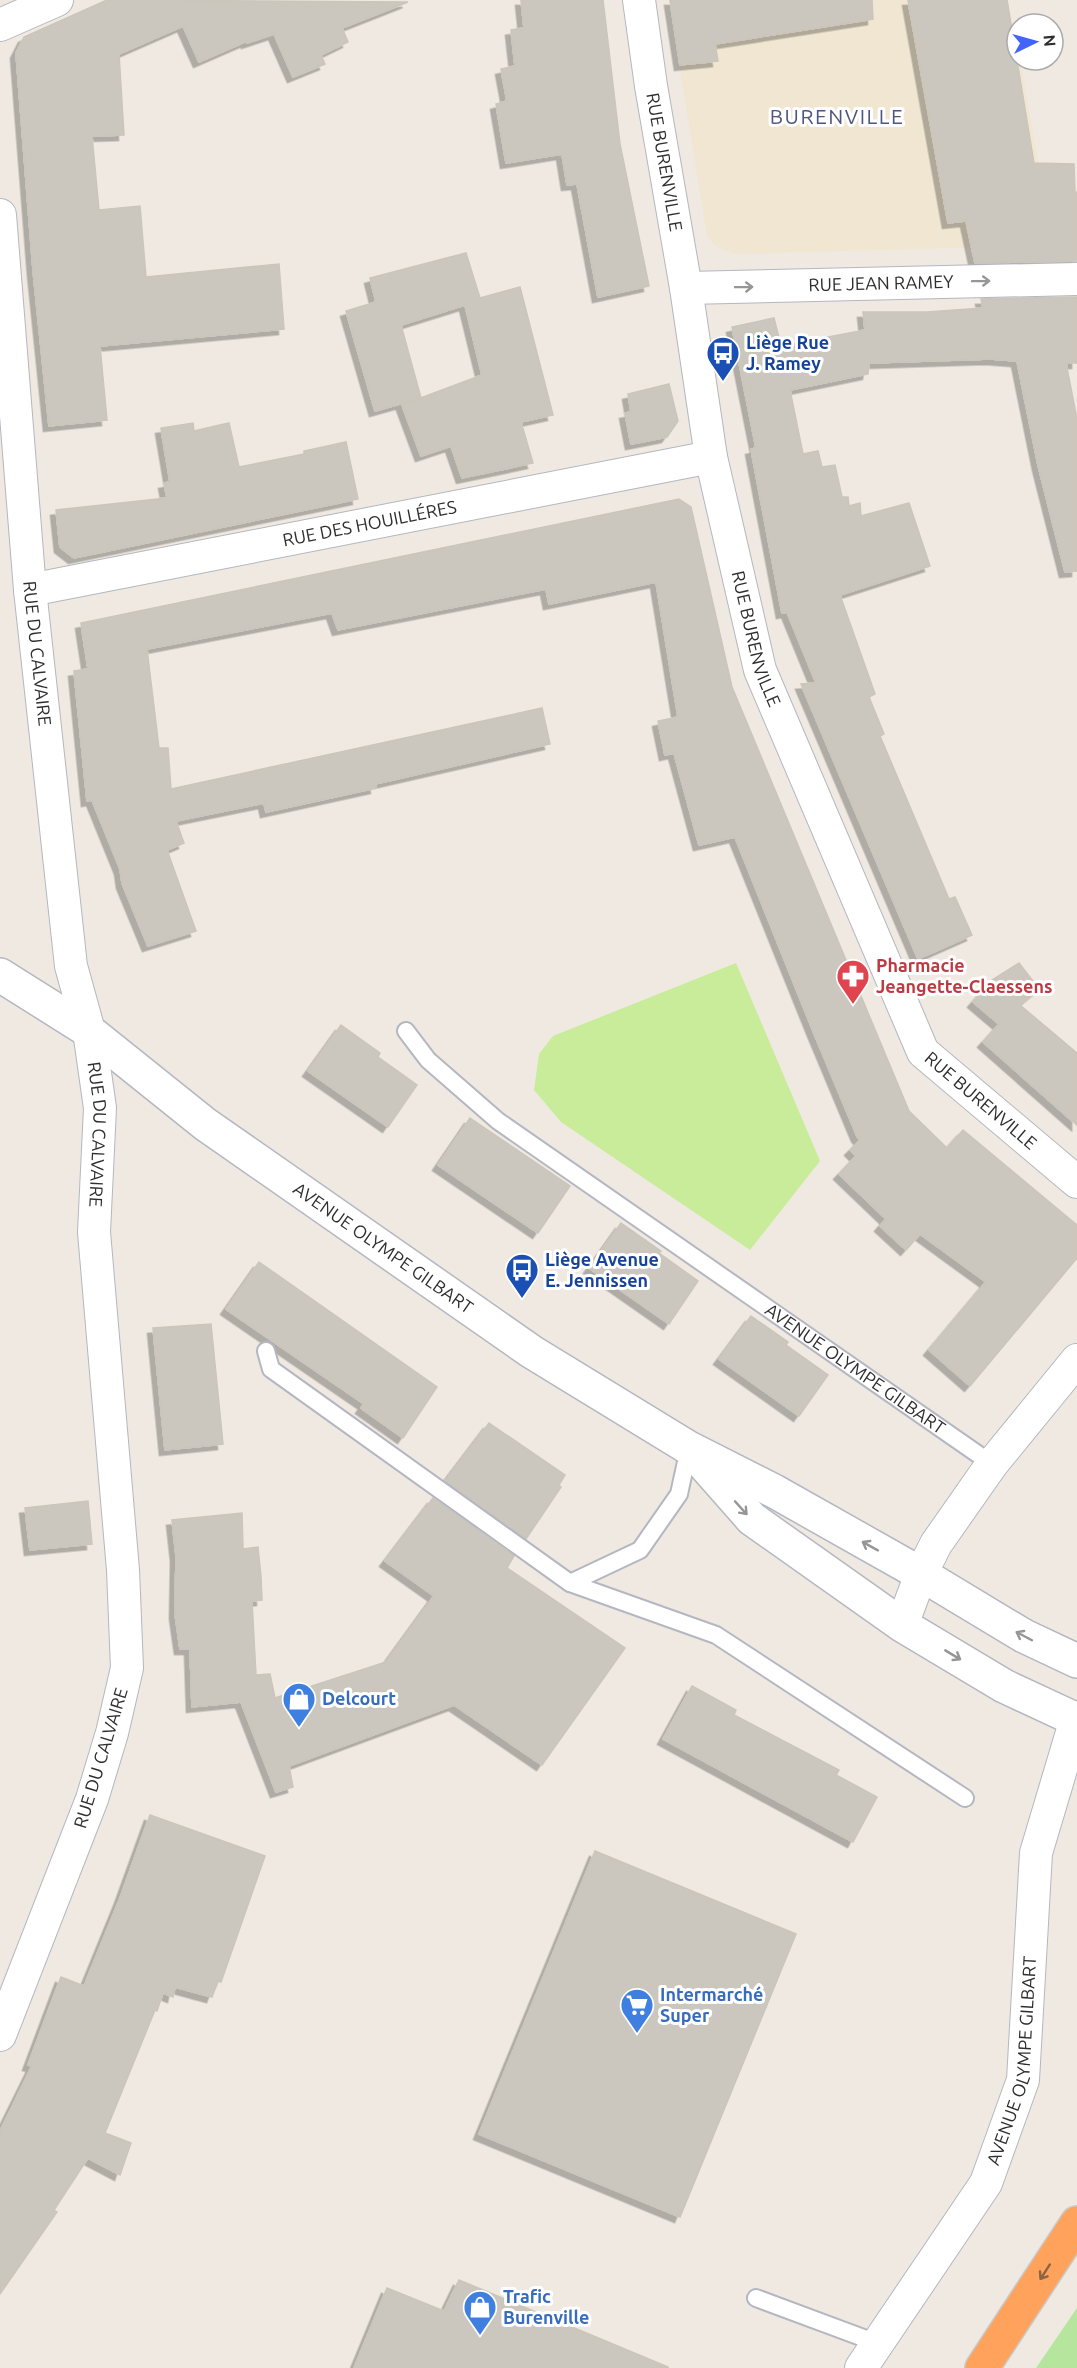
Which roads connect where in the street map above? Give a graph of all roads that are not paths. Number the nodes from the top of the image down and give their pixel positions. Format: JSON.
{"nodes":[{"id":1,"x":57,"y":0,"type":"edge"},
{"id":2,"x":639,"y":0,"type":"edge"},
{"id":3,"x":0,"y":25,"type":"edge"},
{"id":4,"x":0,"y":215,"type":"edge"},
{"id":5,"x":1077,"y":279,"type":"edge"},
{"id":6,"x":686,"y":288,"type":"junction"},
{"id":7,"x":711,"y":457,"type":"junction"},
{"id":8,"x":30,"y":591,"type":"junction"},
{"id":9,"x":0,"y":975,"type":"edge"},
{"id":10,"x":89,"y":1031,"type":"junction"},
{"id":11,"x":406,"y":1031,"type":"dead end"},
{"id":12,"x":1077,"y":1182,"type":"edge"},
{"id":13,"x":266,"y":1351,"type":"dead end"},
{"id":14,"x":1077,"y":1360,"type":"edge"},
{"id":15,"x":689,"y":1448,"type":"junction"},
{"id":16,"x":992,"y":1464,"type":"junction"},
{"id":17,"x":921,"y":1574,"type":"junction"},
{"id":18,"x":570,"y":1583,"type":"junction"},
{"id":19,"x":902,"y":1625,"type":"junction"},
{"id":20,"x":1077,"y":1661,"type":"edge"},
{"id":21,"x":1076,"y":1720,"type":"edge"},
{"id":22,"x":964,"y":1798,"type":"dead end"},
{"id":23,"x":0,"y":2035,"type":"edge"},
{"id":24,"x":1077,"y":2223,"type":"edge"},
{"id":25,"x":756,"y":2298,"type":"dead end"},
{"id":26,"x":869,"y":2356,"type":"edge"},
{"id":27,"x":982,"y":2368,"type":"edge"}],
"edges":[{"from":1,"to":3,"type":"street"},
{"from":2,"to":6,"type":"street","name":"RUE BURENVILLE"},
{"from":4,"to":8,"type":"street","name":"RUE DU CALVAIRE"},
{"from":6,"to":5,"type":"street","name":"RUE JEAN RAMEY","one_way":true},
{"from":6,"to":7,"type":"street","name":"RUE BURENVILLE"},
{"from":7,"to":8,"type":"street","name":"RUE DES HOUILLÉRES"},
{"from":7,"to":12,"type":"street","name":"RUE BURENVILLE"},
{"from":8,"to":10,"type":"street","name":"RUE DU CALVAIRE"},
{"from":9,"to":10,"type":"street","name":"AVENUE OLYMPE GILBART"},
{"from":10,"to":15,"type":"street","name":"AVENUE OLYMPE GILBART"},
{"from":10,"to":23,"type":"street","name":"RUE DU CALVAIRE"},
{"from":11,"to":16,"type":"lane","name":"AVENUE OLYMPE GILBART"},
{"from":13,"to":18,"type":"lane"},
{"from":14,"to":16,"type":"street"},
{"from":17,"to":15,"type":"street","name":"AVENUE OLYMPE GILBART","one_way":true},
{"from":15,"to":18,"type":"lane"},
{"from":15,"to":19,"type":"street","name":"AVENUE OLYMPE GILBART","one_way":true},
{"from":16,"to":17,"type":"street"},
{"from":17,"to":19,"type":"street"},
{"from":20,"to":17,"type":"street","name":"AVENUE OLYMPE GILBART","one_way":true},
{"from":18,"to":22,"type":"lane"},
{"from":19,"to":21,"type":"street","name":"AVENUE OLYMPE GILBART","one_way":true},
{"from":21,"to":26,"type":"street","name":"AVENUE OLYMPE GILBART"},
{"from":24,"to":27,"type":"highway","one_way":true},
{"from":25,"to":26,"type":"lane"}]}
